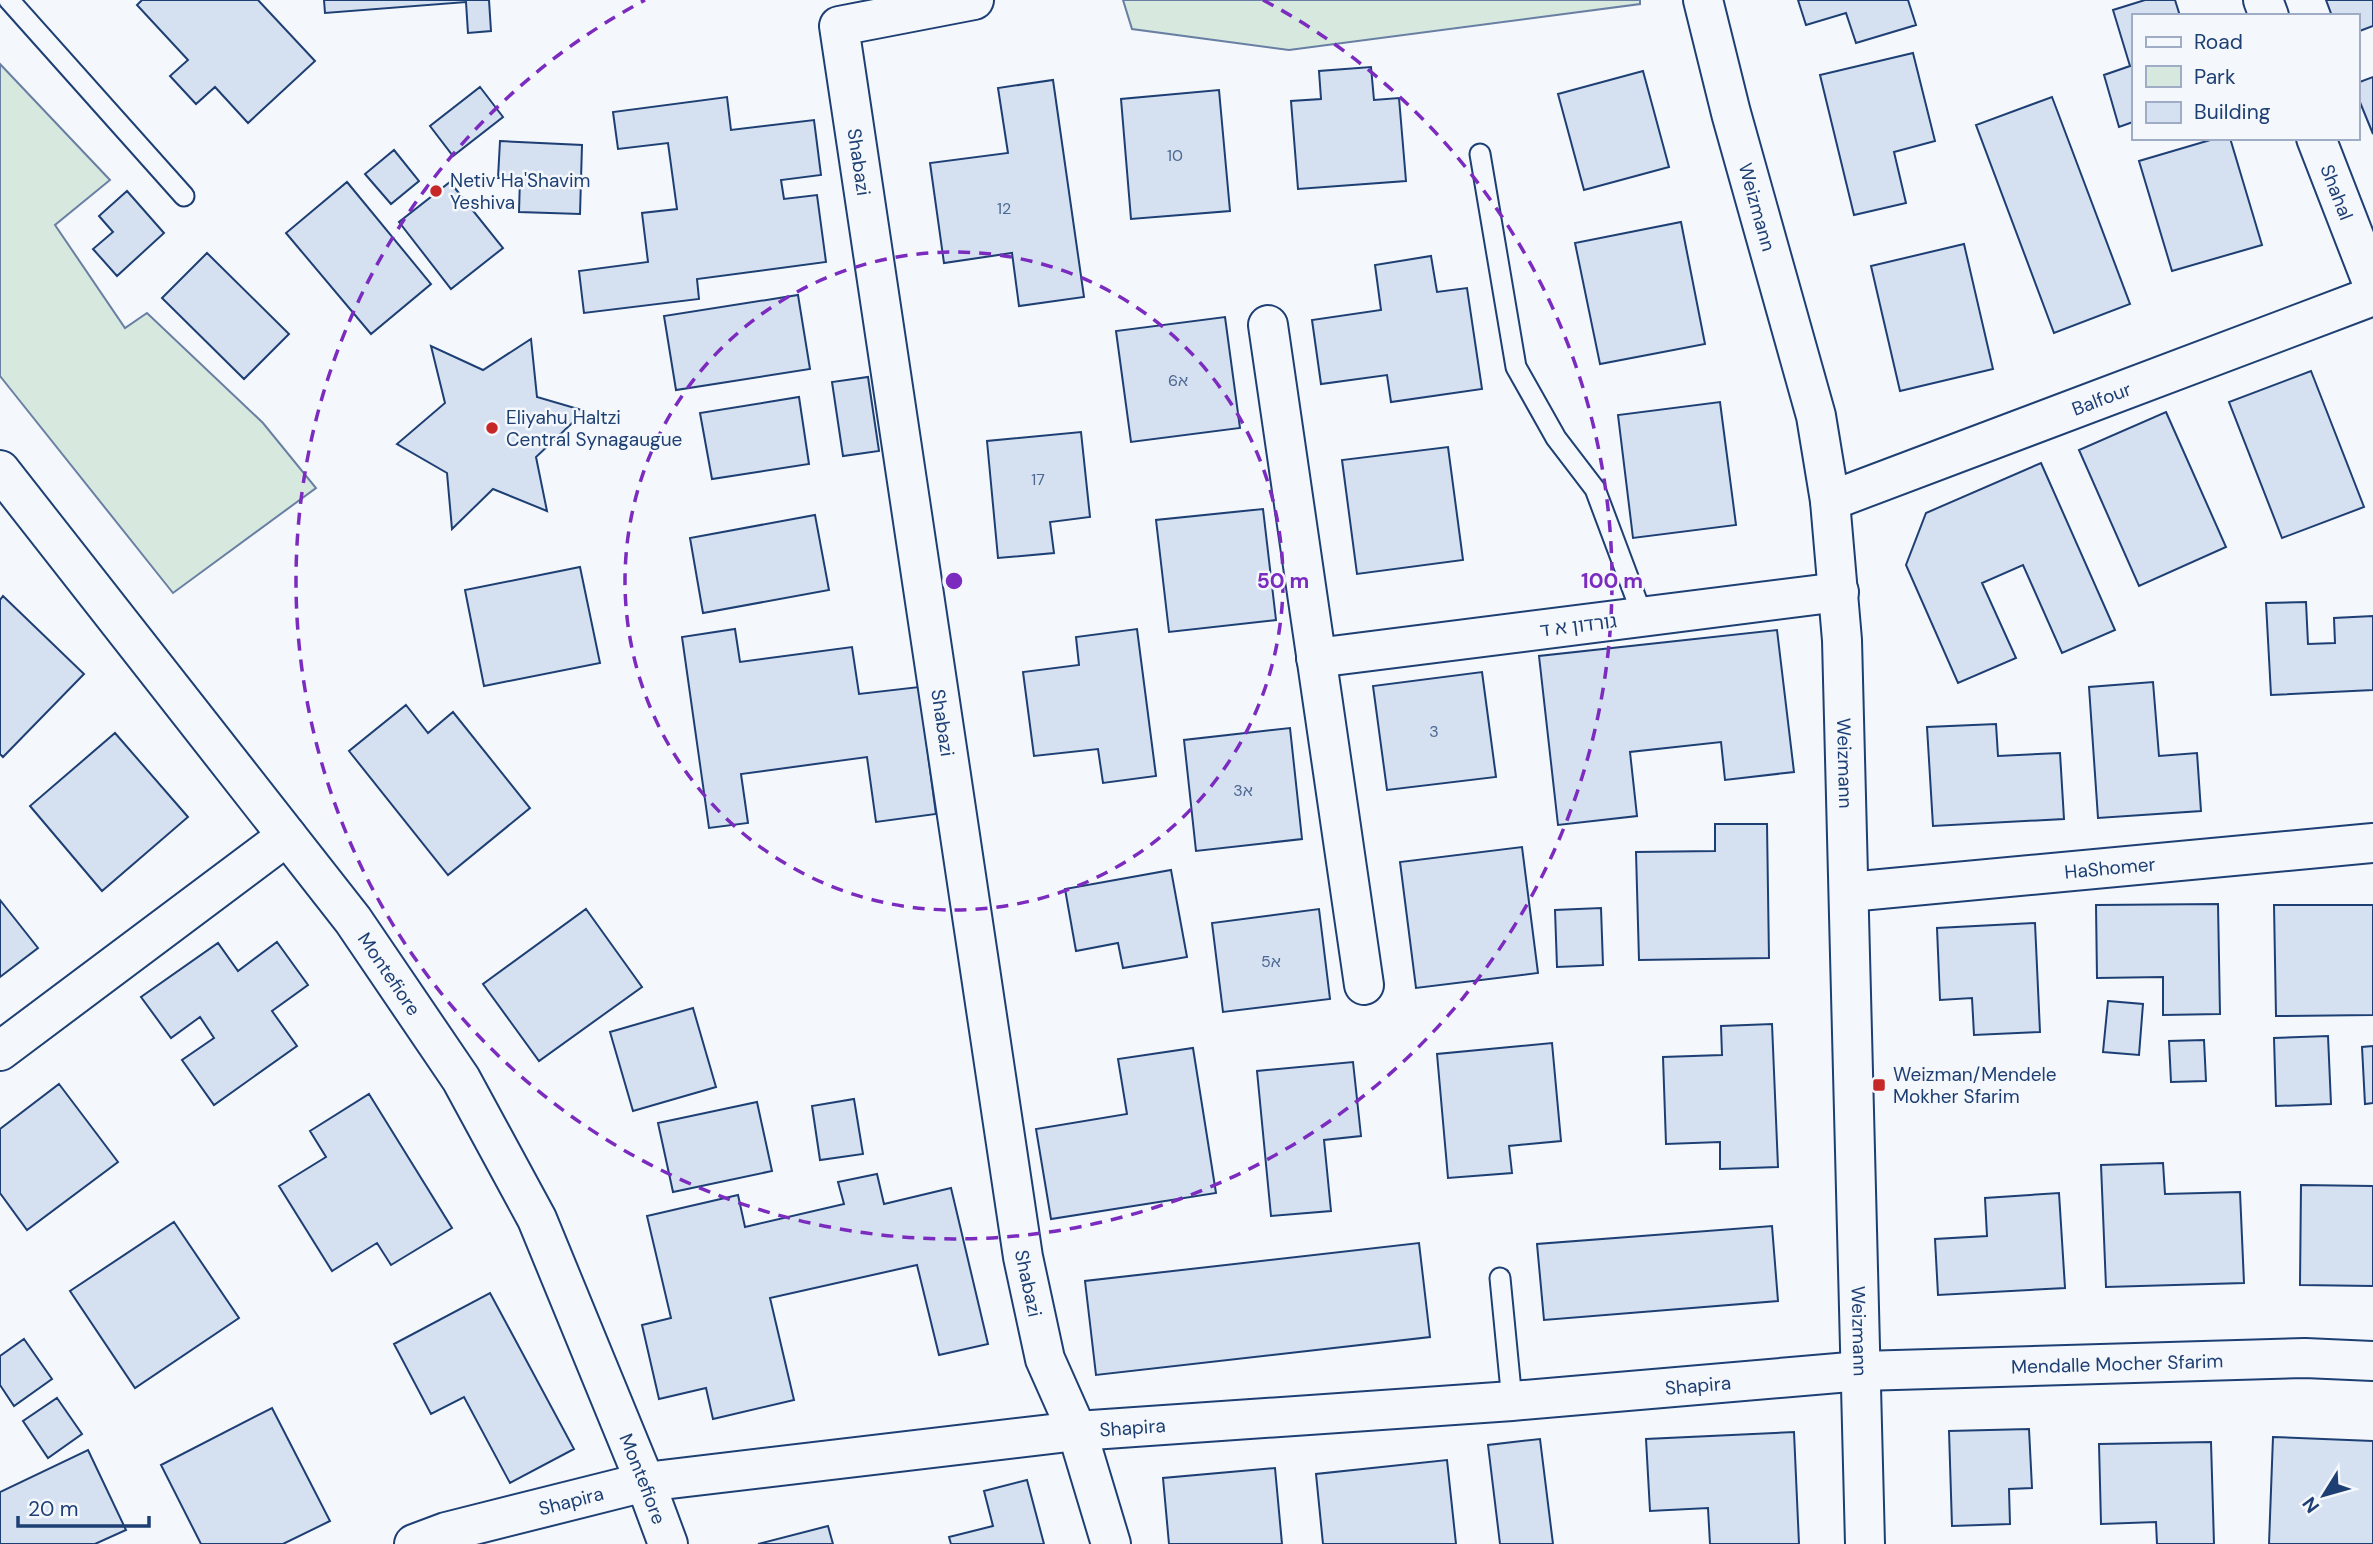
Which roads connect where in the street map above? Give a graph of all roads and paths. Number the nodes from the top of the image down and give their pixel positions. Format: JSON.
{"nodes":[{"id":1,"x":9,"y":0,"type":"edge"},
{"id":2,"x":974,"y":0,"type":"edge"},
{"id":3,"x":1703,"y":0,"type":"edge"},
{"id":4,"x":2317,"y":140,"type":"edge"},
{"id":5,"x":1480,"y":154,"type":"dead end"},
{"id":6,"x":184,"y":196,"type":"dead end"},
{"id":7,"x":2373,"y":285,"type":"edge"},
{"id":8,"x":2373,"y":296,"type":"edge"},
{"id":9,"x":1268,"y":325,"type":"dead end"},
{"id":10,"x":0,"y":470,"type":"edge"},
{"id":11,"x":1830,"y":501,"type":"junction"},
{"id":12,"x":1839,"y":592,"type":"junction"},
{"id":13,"x":1643,"y":617,"type":"junction"},
{"id":14,"x":1316,"y":658,"type":"junction"},
{"id":15,"x":287,"y":836,"type":"junction"},
{"id":16,"x":2373,"y":843,"type":"edge"},
{"id":17,"x":1849,"y":892,"type":"junction"},
{"id":18,"x":1364,"y":985,"type":"dead end"},
{"id":19,"x":0,"y":1051,"type":"edge"},
{"id":20,"x":1500,"y":1278,"type":"dead end"},
{"id":21,"x":2373,"y":1361,"type":"edge"},
{"id":22,"x":1861,"y":1371,"type":"junction"},
{"id":23,"x":1512,"y":1401,"type":"junction"},
{"id":24,"x":1077,"y":1431,"type":"junction"},
{"id":25,"x":645,"y":1482,"type":"junction"},
{"id":26,"x":414,"y":1544,"type":"edge"},
{"id":27,"x":668,"y":1544,"type":"edge"},
{"id":28,"x":1111,"y":1544,"type":"edge"},
{"id":29,"x":1866,"y":1544,"type":"edge"}],
"edges":[{"from":1,"to":6,"type":"lane"},
{"from":2,"to":24,"type":"street","name":"Shabazi"},
{"from":3,"to":11,"type":"street","name":"Weizmann"},
{"from":4,"to":7,"type":"street","name":"Shahal"},
{"from":5,"to":13,"type":"lane"},
{"from":8,"to":11,"type":"street","name":"Balfour"},
{"from":9,"to":14,"type":"street"},
{"from":10,"to":15,"type":"street","name":"Montefiore"},
{"from":11,"to":12,"type":"street","name":"Weizmann"},
{"from":12,"to":13,"type":"street","name":"גורדון א ד"},
{"from":12,"to":17,"type":"street","name":"Weizmann"},
{"from":13,"to":14,"type":"street","name":"גורדון א ד"},
{"from":14,"to":18,"type":"street"},
{"from":15,"to":19,"type":"street"},
{"from":15,"to":25,"type":"street","name":"Montefiore"},
{"from":16,"to":17,"type":"street","name":"HaShomer"},
{"from":17,"to":22,"type":"street","name":"Weizmann"},
{"from":20,"to":23,"type":"lane"},
{"from":21,"to":22,"type":"street","name":"Mendalle Mocher Sfarim"},
{"from":22,"to":23,"type":"street","name":"Shapira"},
{"from":22,"to":29,"type":"street","name":"Weizmann"},
{"from":23,"to":24,"type":"street","name":"Shapira"},
{"from":24,"to":25,"type":"street","name":"Shapira"},
{"from":24,"to":28,"type":"street","name":"Shabazi"},
{"from":25,"to":26,"type":"street","name":"Shapira"},
{"from":25,"to":27,"type":"street","name":"Montefiore"}]}
